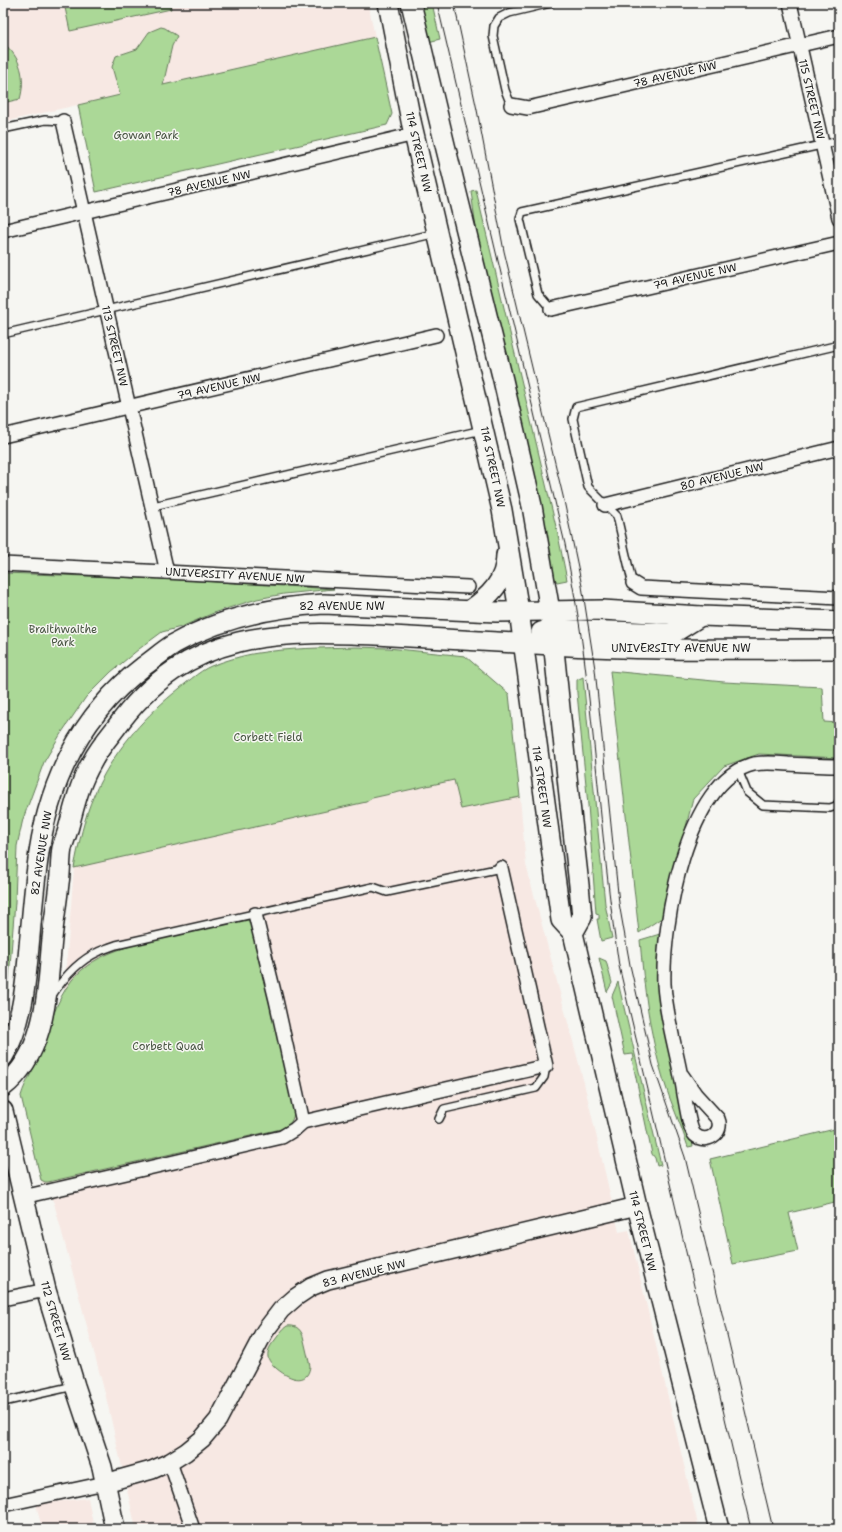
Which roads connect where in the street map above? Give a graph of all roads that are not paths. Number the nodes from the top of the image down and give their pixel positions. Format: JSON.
{"nodes":[{"id":1,"x":388,"y":3,"type":"edge"},
{"id":2,"x":411,"y":3,"type":"edge"},
{"id":3,"x":551,"y":3,"type":"edge"},
{"id":4,"x":790,"y":3,"type":"edge"},
{"id":5,"x":839,"y":36,"type":"edge"},
{"id":6,"x":800,"y":45,"type":"junction"},
{"id":7,"x":511,"y":105,"type":"joint"},
{"id":8,"x":62,"y":121,"type":"joint"},
{"id":9,"x":3,"y":130,"type":"edge"},
{"id":10,"x":415,"y":134,"type":"junction"},
{"id":11,"x":839,"y":141,"type":"edge"},
{"id":12,"x":823,"y":145,"type":"junction"},
{"id":13,"x":84,"y":213,"type":"junction"},
{"id":14,"x":839,"y":218,"type":"edge"},
{"id":15,"x":3,"y":231,"type":"edge"},
{"id":16,"x":438,"y":233,"type":"junction"},
{"id":17,"x":839,"y":243,"type":"edge"},
{"id":18,"x":551,"y":309,"type":"joint"},
{"id":19,"x":107,"y":310,"type":"junction"},
{"id":20,"x":3,"y":334,"type":"edge"},
{"id":21,"x":436,"y":335,"type":"dead end"},
{"id":22,"x":839,"y":345,"type":"edge"},
{"id":23,"x":129,"y":407,"type":"junction"},
{"id":24,"x":484,"y":429,"type":"junction"},
{"id":25,"x":3,"y":436,"type":"edge"},
{"id":26,"x":839,"y":448,"type":"edge"},
{"id":27,"x":605,"y":504,"type":"junction"},
{"id":28,"x":152,"y":506,"type":"junction"},
{"id":29,"x":507,"y":536,"type":"junction"},
{"id":30,"x":3,"y":564,"type":"edge"},
{"id":31,"x":167,"y":572,"type":"junction"},
{"id":32,"x":634,"y":583,"type":"joint"},
{"id":33,"x":468,"y":586,"type":"dead end"},
{"id":34,"x":839,"y":598,"type":"edge"},
{"id":35,"x":470,"y":610,"type":"junction"},
{"id":36,"x":519,"y":611,"type":"junction"},
{"id":37,"x":839,"y":621,"type":"edge"},
{"id":38,"x":552,"y":628,"type":"junction"},
{"id":39,"x":839,"y":637,"type":"edge"},
{"id":40,"x":523,"y":644,"type":"junction"},
{"id":41,"x":791,"y":649,"type":"junction"},
{"id":42,"x":839,"y":649,"type":"edge"},
{"id":43,"x":839,"y":766,"type":"edge"},
{"id":44,"x":738,"y":770,"type":"junction"},
{"id":45,"x":839,"y":802,"type":"edge"},
{"id":46,"x":501,"y":868,"type":"joint"},
{"id":47,"x":255,"y":914,"type":"junction"},
{"id":48,"x":573,"y":933,"type":"junction"},
{"id":49,"x":45,"y":1004,"type":"junction"},
{"id":50,"x":3,"y":1056,"type":"edge"},
{"id":51,"x":546,"y":1066,"type":"junction"},
{"id":52,"x":682,"y":1075,"type":"dead end"},
{"id":53,"x":3,"y":1087,"type":"edge"},
{"id":54,"x":3,"y":1111,"type":"edge"},
{"id":55,"x":439,"y":1118,"type":"dead end"},
{"id":56,"x":303,"y":1122,"type":"junction"},
{"id":57,"x":23,"y":1197,"type":"junction"},
{"id":58,"x":637,"y":1206,"type":"junction"},
{"id":59,"x":46,"y":1290,"type":"junction"},
{"id":60,"x":3,"y":1299,"type":"edge"},
{"id":61,"x":75,"y":1386,"type":"junction"},
{"id":62,"x":3,"y":1402,"type":"edge"},
{"id":63,"x":170,"y":1462,"type":"junction"},
{"id":64,"x":105,"y":1482,"type":"junction"},
{"id":65,"x":3,"y":1505,"type":"edge"},
{"id":66,"x":115,"y":1529,"type":"edge"},
{"id":67,"x":193,"y":1529,"type":"edge"},
{"id":68,"x":718,"y":1529,"type":"edge"}],
"edges":[{"from":1,"to":10,"type":"main road","name":"114 STREET NW"},
{"from":2,"to":38,"type":"main road"},
{"from":3,"to":7,"type":"lane"},
{"from":4,"to":6,"type":"street","name":"115 STREET NW"},
{"from":5,"to":6,"type":"street","name":"78 AVENUE NW"},
{"from":6,"to":7,"type":"street","name":"78 AVENUE NW"},
{"from":6,"to":12,"type":"street","name":"115 STREET NW"},
{"from":8,"to":9,"type":"lane"},
{"from":8,"to":13,"type":"street","name":"113 STREET NW"},
{"from":10,"to":13,"type":"street","name":"78 AVENUE NW"},
{"from":10,"to":16,"type":"main road","name":"114 STREET NW"},
{"from":11,"to":12,"type":"lane"},
{"from":12,"to":14,"type":"street","name":"115 STREET NW"},
{"from":12,"to":18,"type":"lane"},
{"from":13,"to":15,"type":"street","name":"78 AVENUE NW"},
{"from":13,"to":19,"type":"street","name":"113 STREET NW"},
{"from":16,"to":19,"type":"lane"},
{"from":16,"to":24,"type":"main road","name":"114 STREET NW"},
{"from":17,"to":18,"type":"street","name":"79 AVENUE NW"},
{"from":19,"to":20,"type":"lane"},
{"from":19,"to":23,"type":"street","name":"113 STREET NW"},
{"from":21,"to":23,"type":"street","name":"79 AVENUE NW"},
{"from":22,"to":27,"type":"lane"},
{"from":23,"to":25,"type":"street","name":"79 AVENUE NW"},
{"from":23,"to":28,"type":"street","name":"113 STREET NW"},
{"from":24,"to":28,"type":"lane"},
{"from":24,"to":29,"type":"main road","name":"114 STREET NW"},
{"from":26,"to":27,"type":"street","name":"80 AVENUE NW"},
{"from":27,"to":32,"type":"lane"},
{"from":28,"to":31,"type":"street","name":"113 STREET NW"},
{"from":29,"to":35,"type":"main road"},
{"from":29,"to":36,"type":"main road","name":"114 STREET NW"},
{"from":30,"to":31,"type":"street","name":"UNIVERSITY AVENUE NW"},
{"from":31,"to":33,"type":"street","name":"UNIVERSITY AVENUE NW"},
{"from":32,"to":34,"type":"street"},
{"from":35,"to":36,"type":"main road","name":"82 AVENUE NW"},
{"from":35,"to":50,"type":"main road","name":"82 AVENUE NW"},
{"from":36,"to":38,"type":"main road","name":"82 AVENUE NW"},
{"from":36,"to":40,"type":"main road","name":"114 STREET NW"},
{"from":37,"to":38,"type":"main road"},
{"from":38,"to":40,"type":"main road","name":"UNIVERSITY AVENUE NW"},
{"from":38,"to":41,"type":"main road","name":"UNIVERSITY AVENUE NW"},
{"from":38,"to":48,"type":"main road"},
{"from":39,"to":41,"type":"main road"},
{"from":40,"to":48,"type":"main road","name":"114 STREET NW"},
{"from":40,"to":49,"type":"main road","name":"82 AVENUE NW"},
{"from":41,"to":42,"type":"main road","name":"UNIVERSITY AVENUE NW"},
{"from":43,"to":44,"type":"street"},
{"from":44,"to":45,"type":"lane"},
{"from":44,"to":52,"type":"street"},
{"from":46,"to":47,"type":"lane"},
{"from":46,"to":51,"type":"street"},
{"from":47,"to":49,"type":"lane"},
{"from":47,"to":56,"type":"street"},
{"from":48,"to":58,"type":"main road","name":"114 STREET NW"},
{"from":49,"to":53,"type":"main road","name":"82 AVENUE NW"},
{"from":51,"to":55,"type":"lane"},
{"from":51,"to":56,"type":"street"},
{"from":54,"to":57,"type":"main road","name":"112 STREET NW"},
{"from":56,"to":57,"type":"street"},
{"from":57,"to":59,"type":"main road","name":"112 STREET NW"},
{"from":58,"to":63,"type":"street","name":"83 AVENUE NW"},
{"from":58,"to":68,"type":"main road","name":"114 STREET NW"},
{"from":59,"to":60,"type":"street"},
{"from":59,"to":61,"type":"main road","name":"112 STREET NW"},
{"from":61,"to":62,"type":"lane"},
{"from":61,"to":64,"type":"main road","name":"112 STREET NW"},
{"from":63,"to":64,"type":"street","name":"83 AVENUE NW"},
{"from":63,"to":67,"type":"street"},
{"from":64,"to":65,"type":"street"},
{"from":64,"to":66,"type":"main road","name":"112 STREET NW"}]}
